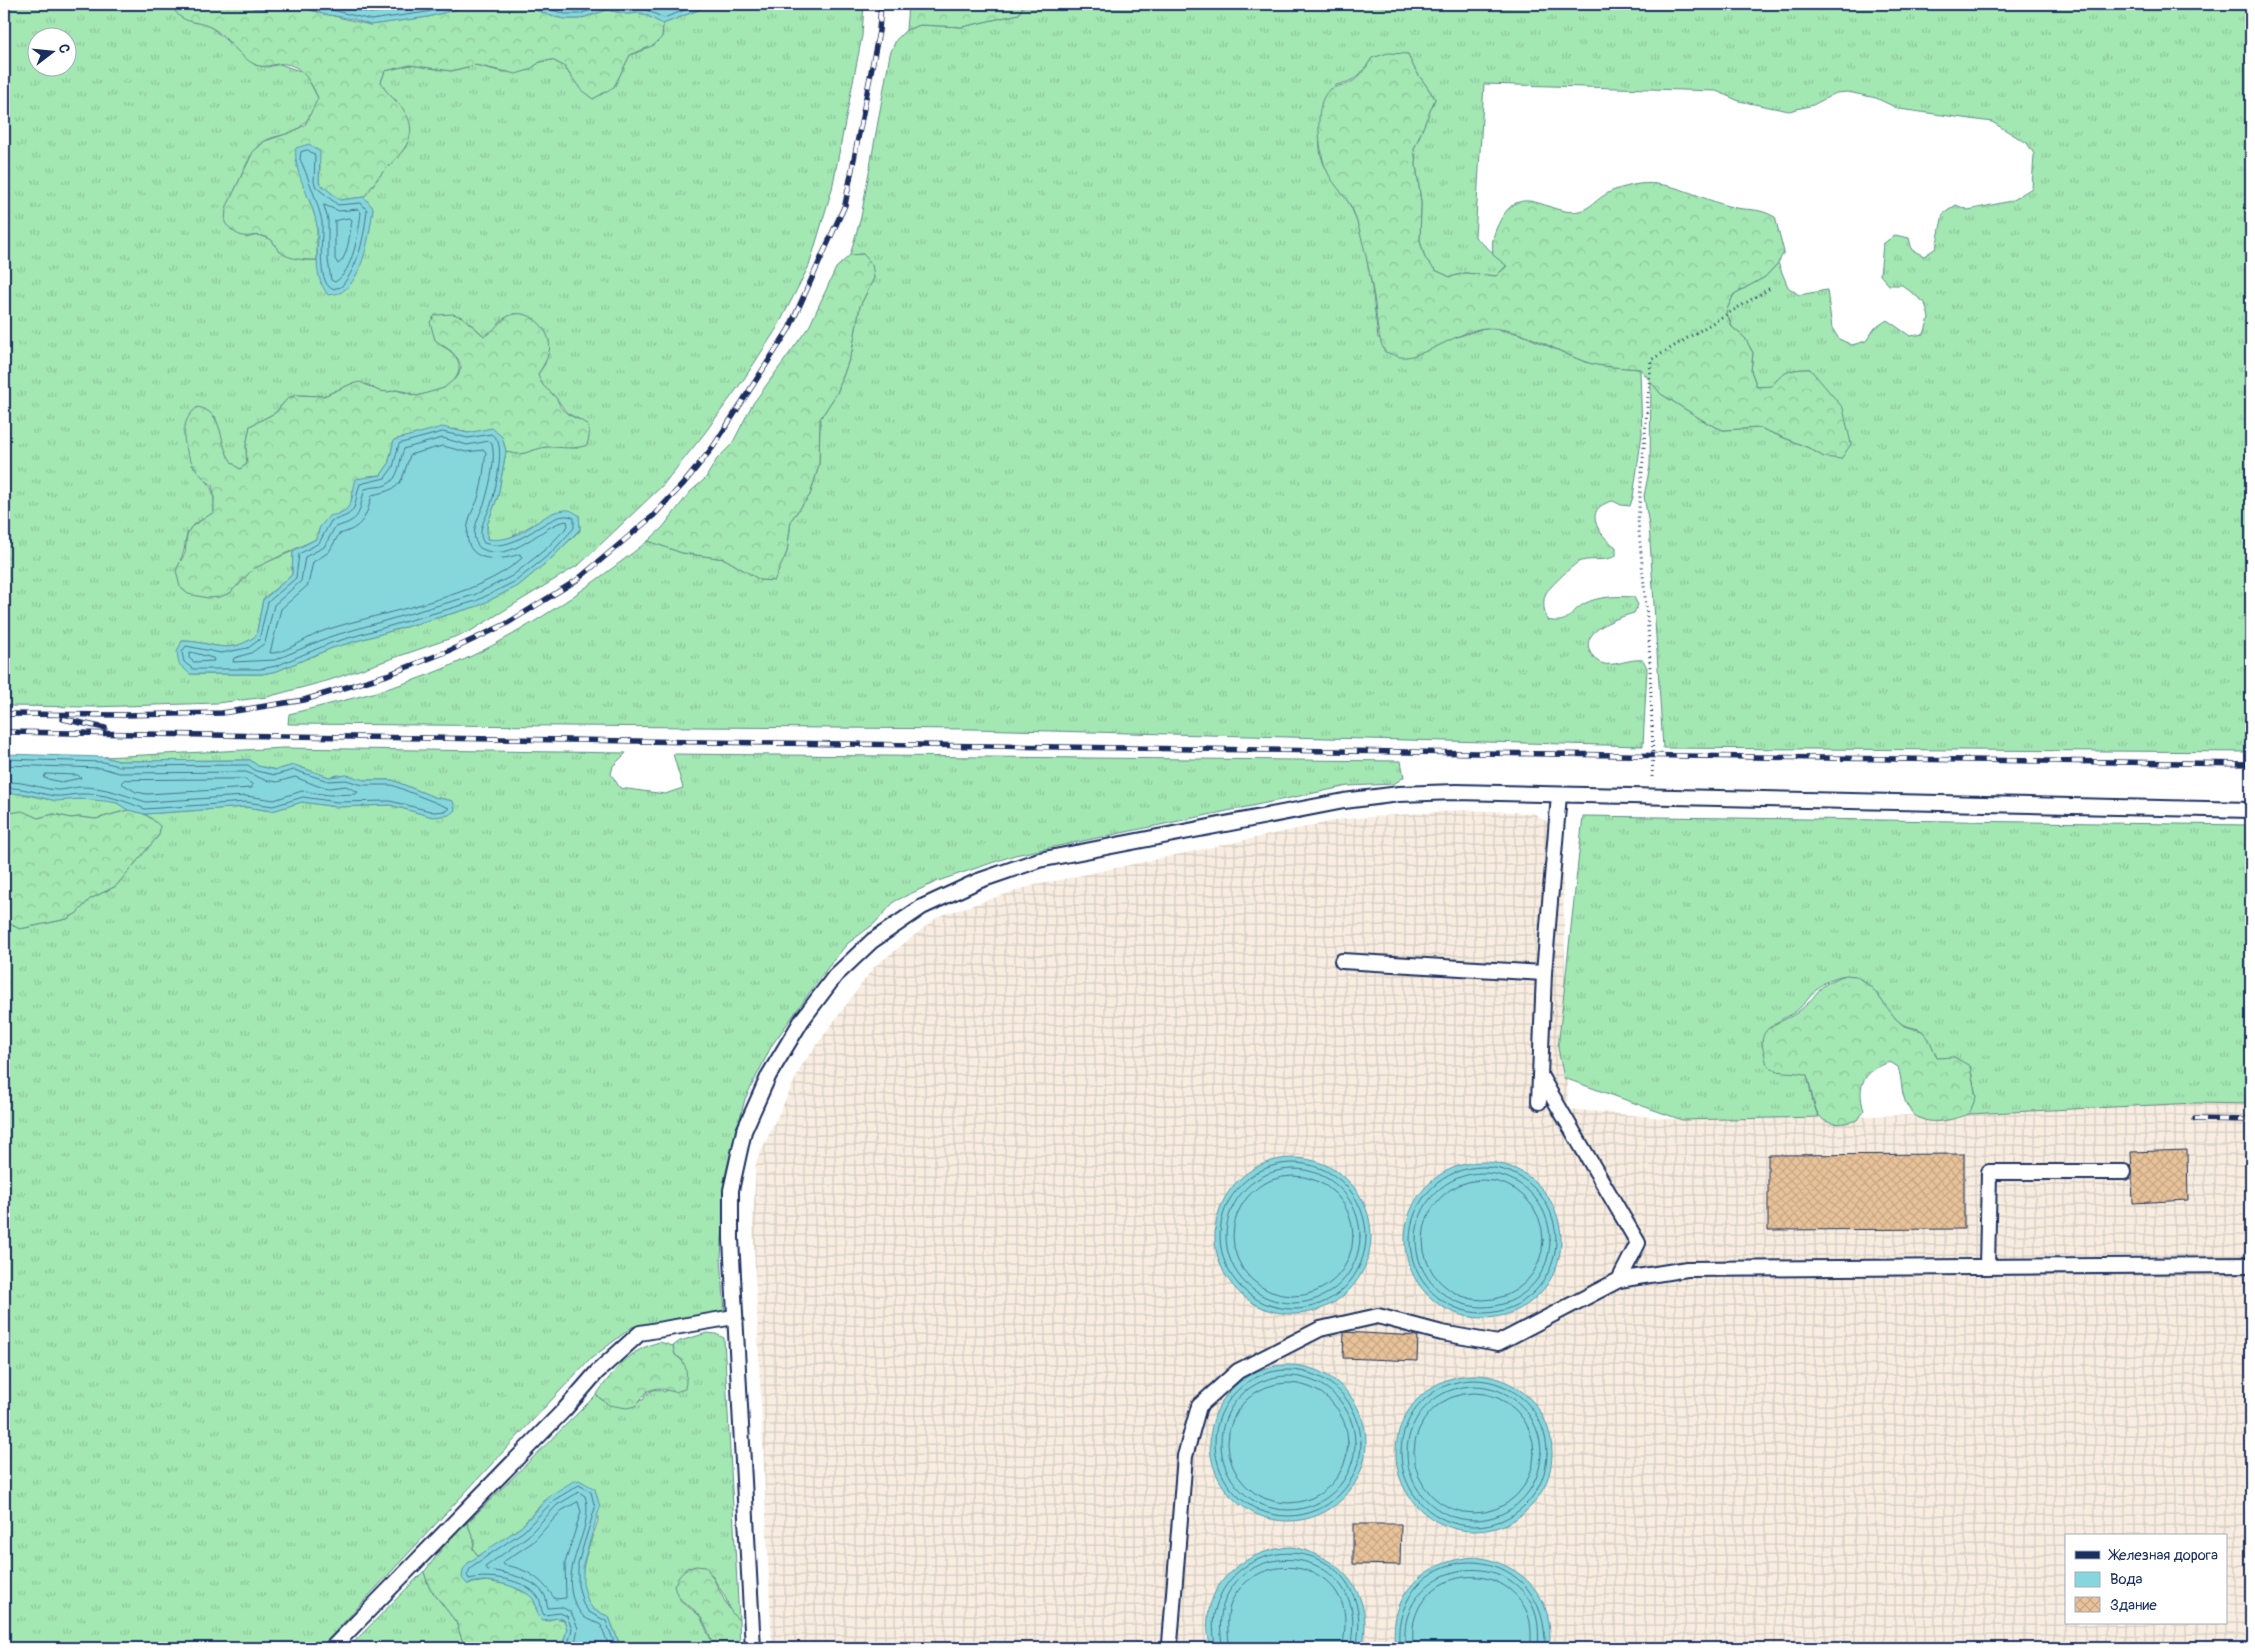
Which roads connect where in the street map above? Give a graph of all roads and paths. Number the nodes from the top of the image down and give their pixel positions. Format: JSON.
{"nodes":[{"id":1,"x":1772,"y":288,"type":"dead end"},
{"id":2,"x":1559,"y":795,"type":"junction"},
{"id":3,"x":1650,"y":798,"type":"junction"},
{"id":4,"x":2251,"y":810,"type":"edge"},
{"id":5,"x":1342,"y":961,"type":"dead end"},
{"id":6,"x":1544,"y":973,"type":"junction"},
{"id":7,"x":1542,"y":1077,"type":"junction"},
{"id":8,"x":1539,"y":1102,"type":"dead end"},
{"id":9,"x":2124,"y":1172,"type":"dead end"},
{"id":10,"x":2251,"y":1266,"type":"edge"},
{"id":11,"x":1987,"y":1267,"type":"junction"},
{"id":12,"x":1619,"y":1280,"type":"junction"},
{"id":13,"x":734,"y":1317,"type":"junction"},
{"id":14,"x":332,"y":1648,"type":"edge"},
{"id":15,"x":753,"y":1648,"type":"edge"},
{"id":16,"x":1173,"y":1648,"type":"edge"}],
"edges":[{"from":1,"to":3,"type":"path"},
{"from":2,"to":3,"type":"lane"},
{"from":2,"to":6,"type":"lane"},
{"from":2,"to":13,"type":"lane"},
{"from":3,"to":4,"type":"lane"},
{"from":5,"to":6,"type":"lane"},
{"from":6,"to":7,"type":"lane"},
{"from":7,"to":8,"type":"lane"},
{"from":7,"to":12,"type":"lane"},
{"from":9,"to":11,"type":"lane"},
{"from":10,"to":11,"type":"lane"},
{"from":11,"to":12,"type":"lane"},
{"from":12,"to":16,"type":"lane"},
{"from":13,"to":14,"type":"lane"},
{"from":13,"to":15,"type":"lane"}]}
